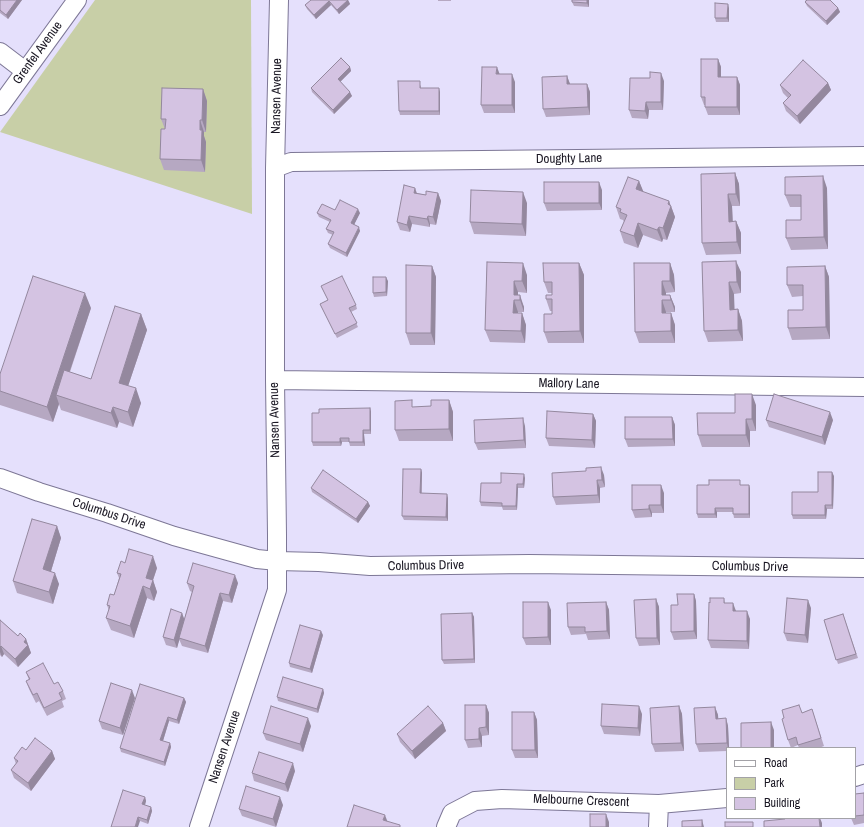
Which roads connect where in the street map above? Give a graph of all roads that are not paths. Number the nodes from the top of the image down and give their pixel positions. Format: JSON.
{"nodes":[{"id":1,"x":77,"y":0,"type":"edge"},
{"id":2,"x":279,"y":0,"type":"edge"},
{"id":3,"x":0,"y":52,"type":"edge"},
{"id":4,"x":25,"y":70,"type":"junction"},
{"id":5,"x":0,"y":106,"type":"edge"},
{"id":6,"x":864,"y":156,"type":"edge"},
{"id":7,"x":275,"y":168,"type":"junction"},
{"id":8,"x":275,"y":380,"type":"junction"},
{"id":9,"x":864,"y":387,"type":"edge"},
{"id":10,"x":0,"y":478,"type":"edge"},
{"id":11,"x":277,"y":561,"type":"junction"},
{"id":12,"x":864,"y":568,"type":"edge"},
{"id":13,"x":726,"y":798,"type":"edge"},
{"id":14,"x":659,"y":804,"type":"junction"},
{"id":15,"x":199,"y":827,"type":"edge"},
{"id":16,"x":446,"y":827,"type":"edge"},
{"id":17,"x":658,"y":827,"type":"edge"}],
"edges":[{"from":1,"to":4,"type":"street","name":"Grenfel Avenue"},
{"from":2,"to":7,"type":"street","name":"Nansen Avenue"},
{"from":3,"to":4,"type":"street"},
{"from":4,"to":5,"type":"street","name":"Grenfel Avenue"},
{"from":6,"to":7,"type":"street","name":"Doughty Lane"},
{"from":7,"to":8,"type":"street","name":"Nansen Avenue"},
{"from":8,"to":9,"type":"street","name":"Mallory Lane"},
{"from":8,"to":11,"type":"street","name":"Nansen Avenue"},
{"from":10,"to":11,"type":"street","name":"Columbus Drive"},
{"from":11,"to":12,"type":"street","name":"Columbus Drive"},
{"from":11,"to":15,"type":"street","name":"Nansen Avenue"},
{"from":13,"to":14,"type":"street","name":"Melbourne Crescent"},
{"from":14,"to":16,"type":"street","name":"Melbourne Crescent"},
{"from":14,"to":17,"type":"street"}]}
